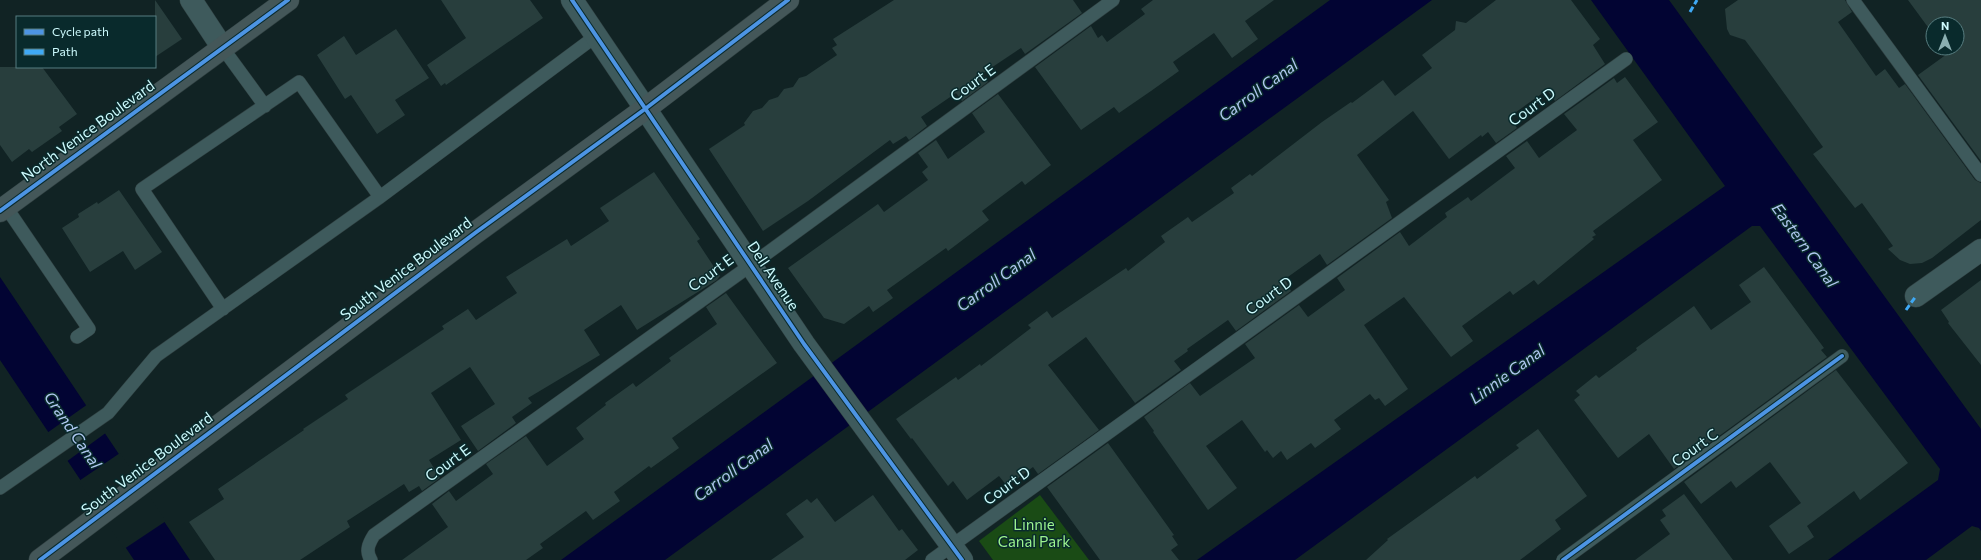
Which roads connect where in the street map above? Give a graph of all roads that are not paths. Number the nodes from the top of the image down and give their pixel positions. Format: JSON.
{"nodes":[{"id":1,"x":191,"y":0,"type":"edge"},
{"id":2,"x":288,"y":0,"type":"edge"},
{"id":3,"x":572,"y":0,"type":"edge"},
{"id":4,"x":788,"y":0,"type":"edge"},
{"id":5,"x":1113,"y":0,"type":"edge"},
{"id":6,"x":1853,"y":0,"type":"edge"},
{"id":7,"x":596,"y":36,"type":"junction"},
{"id":8,"x":222,"y":46,"type":"junction"},
{"id":9,"x":1626,"y":59,"type":"dead end"},
{"id":10,"x":265,"y":106,"type":"junction"},
{"id":11,"x":645,"y":109,"type":"junction"},
{"id":12,"x":1981,"y":175,"type":"edge"},
{"id":13,"x":380,"y":197,"type":"junction"},
{"id":14,"x":3,"y":209,"type":"edge"},
{"id":15,"x":1981,"y":250,"type":"edge"},
{"id":16,"x":751,"y":265,"type":"junction"},
{"id":17,"x":1916,"y":296,"type":"dead end"},
{"id":18,"x":223,"y":309,"type":"junction"},
{"id":19,"x":77,"y":337,"type":"dead end"},
{"id":20,"x":1842,"y":356,"type":"dead end"},
{"id":21,"x":0,"y":488,"type":"edge"},
{"id":22,"x":957,"y":553,"type":"edge"},
{"id":23,"x":40,"y":560,"type":"edge"},
{"id":24,"x":371,"y":560,"type":"edge"},
{"id":25,"x":932,"y":560,"type":"edge"},
{"id":26,"x":1562,"y":560,"type":"edge"}],
"edges":[{"from":1,"to":8,"type":"street"},
{"from":2,"to":8,"type":"main road","name":"North Venice Boulevard"},
{"from":3,"to":7,"type":"street","name":"Dell Avenue"},
{"from":4,"to":11,"type":"main road","name":"South Venice Boulevard"},
{"from":5,"to":16,"type":"lane","name":"Court E"},
{"from":6,"to":12,"type":"lane"},
{"from":7,"to":11,"type":"street","name":"Dell Avenue"},
{"from":7,"to":13,"type":"lane"},
{"from":8,"to":10,"type":"lane"},
{"from":8,"to":14,"type":"main road","name":"North Venice Boulevard"},
{"from":9,"to":22,"type":"lane","name":"Court D"},
{"from":10,"to":13,"type":"lane"},
{"from":10,"to":18,"type":"lane"},
{"from":11,"to":16,"type":"street","name":"Dell Avenue"},
{"from":11,"to":23,"type":"main road","name":"South Venice Boulevard"},
{"from":13,"to":18,"type":"lane"},
{"from":14,"to":19,"type":"lane"},
{"from":15,"to":17,"type":"street"},
{"from":16,"to":22,"type":"street","name":"Dell Avenue"},
{"from":16,"to":24,"type":"lane","name":"Court E"},
{"from":18,"to":21,"type":"lane"},
{"from":20,"to":26,"type":"lane","name":"Court C"},
{"from":22,"to":25,"type":"lane","name":"Court D"}]}
